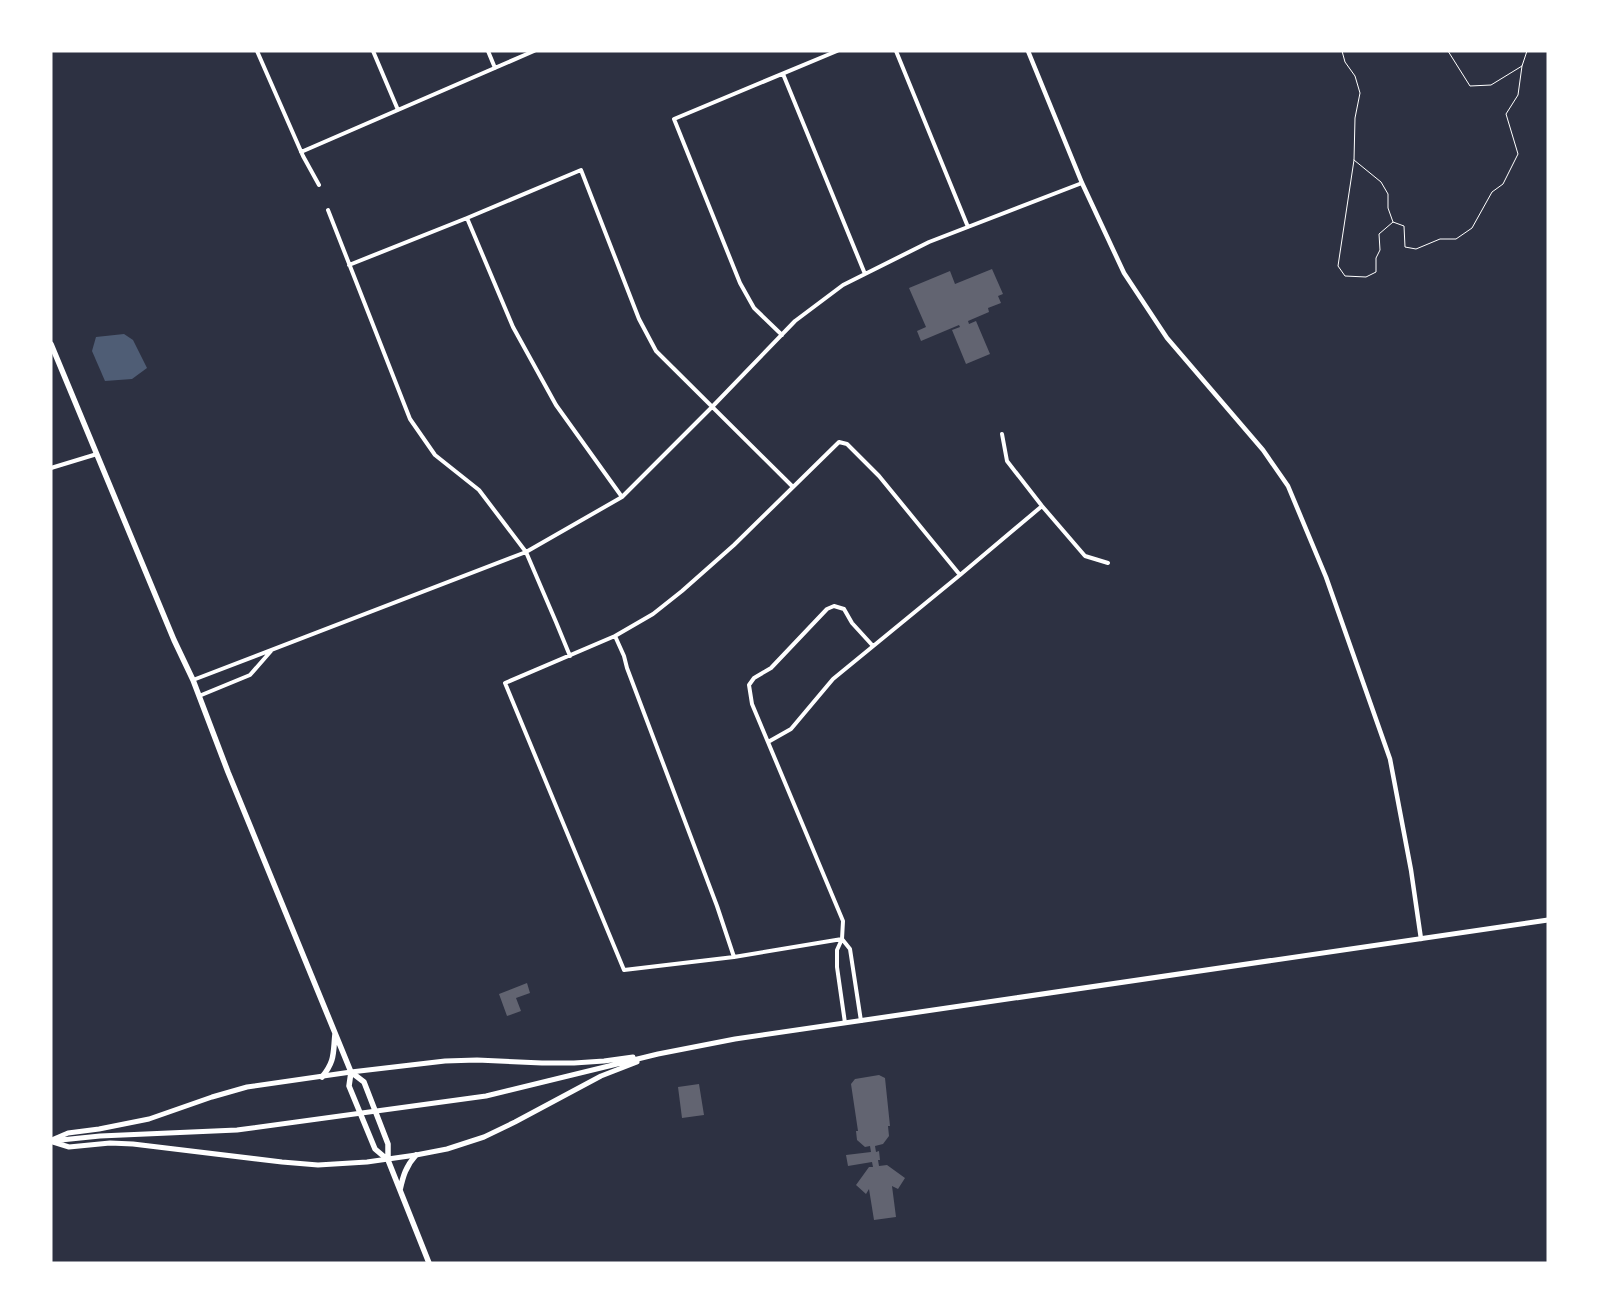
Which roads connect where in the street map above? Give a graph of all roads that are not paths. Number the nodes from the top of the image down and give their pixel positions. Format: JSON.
{"nodes":[{"id":1,"x":257,"y":51,"type":"edge"},
{"id":2,"x":373,"y":51,"type":"edge"},
{"id":3,"x":488,"y":51,"type":"edge"},
{"id":4,"x":534,"y":51,"type":"edge"},
{"id":5,"x":837,"y":51,"type":"edge"},
{"id":6,"x":896,"y":51,"type":"edge"},
{"id":7,"x":1028,"y":51,"type":"edge"},
{"id":8,"x":495,"y":68,"type":"junction"},
{"id":9,"x":783,"y":74,"type":"junction"},
{"id":10,"x":398,"y":110,"type":"junction"},
{"id":11,"x":301,"y":152,"type":"junction"},
{"id":12,"x":1082,"y":184,"type":"junction"},
{"id":13,"x":319,"y":185,"type":"dead end"},
{"id":14,"x":328,"y":210,"type":"dead end"},
{"id":15,"x":467,"y":218,"type":"junction"},
{"id":16,"x":968,"y":227,"type":"junction"},
{"id":17,"x":349,"y":265,"type":"junction"},
{"id":18,"x":865,"y":274,"type":"junction"},
{"id":19,"x":782,"y":335,"type":"junction"},
{"id":20,"x":51,"y":344,"type":"edge"},
{"id":21,"x":712,"y":407,"type":"junction"},
{"id":22,"x":1002,"y":434,"type":"dead end"},
{"id":23,"x":97,"y":454,"type":"junction"},
{"id":24,"x":51,"y":468,"type":"edge"},
{"id":25,"x":793,"y":487,"type":"junction"},
{"id":26,"x":622,"y":496,"type":"junction"},
{"id":27,"x":1042,"y":506,"type":"junction"},
{"id":28,"x":526,"y":552,"type":"junction"},
{"id":29,"x":1108,"y":563,"type":"dead end"},
{"id":30,"x":960,"y":575,"type":"junction"},
{"id":31,"x":615,"y":636,"type":"junction"},
{"id":32,"x":873,"y":646,"type":"junction"},
{"id":33,"x":271,"y":650,"type":"junction"},
{"id":34,"x":570,"y":656,"type":"junction"},
{"id":35,"x":193,"y":680,"type":"junction"},
{"id":36,"x":198,"y":696,"type":"junction"},
{"id":37,"x":768,"y":742,"type":"junction"},
{"id":38,"x":1548,"y":920,"type":"edge"},
{"id":39,"x":842,"y":939,"type":"junction"},
{"id":40,"x":1421,"y":939,"type":"junction"},
{"id":41,"x":734,"y":957,"type":"junction"},
{"id":42,"x":861,"y":1021,"type":"junction"},
{"id":43,"x":845,"y":1023,"type":"junction"},
{"id":44,"x":335,"y":1032,"type":"junction"},
{"id":45,"x":658,"y":1054,"type":"junction"},
{"id":46,"x":351,"y":1072,"type":"junction"},
{"id":47,"x":322,"y":1077,"type":"junction"},
{"id":48,"x":51,"y":1141,"type":"edge"},
{"id":49,"x":416,"y":1155,"type":"junction"},
{"id":50,"x":388,"y":1160,"type":"junction"},
{"id":51,"x":400,"y":1190,"type":"junction"},
{"id":52,"x":429,"y":1263,"type":"edge"}],
"edges":[{"from":1,"to":11,"type":"street"},
{"from":2,"to":10,"type":"street"},
{"from":3,"to":8,"type":"street"},
{"from":4,"to":8,"type":"street"},
{"from":5,"to":9,"type":"street"},
{"from":6,"to":16,"type":"street"},
{"from":7,"to":12,"type":"street"},
{"from":8,"to":10,"type":"street"},
{"from":9,"to":18,"type":"street"},
{"from":9,"to":19,"type":"street"},
{"from":10,"to":11,"type":"street"},
{"from":11,"to":13,"type":"street"},
{"from":12,"to":16,"type":"street"},
{"from":12,"to":40,"type":"street"},
{"from":14,"to":17,"type":"street"},
{"from":15,"to":17,"type":"street"},
{"from":15,"to":21,"type":"street"},
{"from":15,"to":26,"type":"street"},
{"from":16,"to":18,"type":"street"},
{"from":17,"to":28,"type":"street"},
{"from":18,"to":19,"type":"street"},
{"from":19,"to":21,"type":"street"},
{"from":20,"to":23,"type":"main road"},
{"from":21,"to":25,"type":"street"},
{"from":21,"to":26,"type":"street"},
{"from":22,"to":27,"type":"street"},
{"from":23,"to":24,"type":"street"},
{"from":23,"to":35,"type":"main road"},
{"from":25,"to":30,"type":"street"},
{"from":25,"to":31,"type":"street"},
{"from":26,"to":28,"type":"street"},
{"from":27,"to":29,"type":"street"},
{"from":27,"to":30,"type":"street"},
{"from":28,"to":33,"type":"street"},
{"from":28,"to":34,"type":"street"},
{"from":30,"to":32,"type":"street"},
{"from":31,"to":34,"type":"street"},
{"from":31,"to":41,"type":"street"},
{"from":32,"to":37,"type":"street"},
{"from":32,"to":37,"type":"street"},
{"from":33,"to":35,"type":"street"},
{"from":33,"to":36,"type":"street"},
{"from":34,"to":41,"type":"street"},
{"from":35,"to":36,"type":"main road"},
{"from":36,"to":44,"type":"main road"},
{"from":37,"to":39,"type":"street"},
{"from":38,"to":40,"type":"main road"},
{"from":39,"to":41,"type":"street"},
{"from":39,"to":42,"type":"street"},
{"from":39,"to":43,"type":"street"},
{"from":40,"to":42,"type":"main road"},
{"from":42,"to":43,"type":"main road"},
{"from":43,"to":45,"type":"main road"},
{"from":44,"to":46,"type":"main road"},
{"from":44,"to":47,"type":"main road"},
{"from":45,"to":46,"type":"main road"},
{"from":45,"to":48,"type":"main road"},
{"from":45,"to":49,"type":"main road"},
{"from":46,"to":47,"type":"main road"},
{"from":46,"to":50,"type":"main road"},
{"from":46,"to":50,"type":"main road"},
{"from":47,"to":48,"type":"main road"},
{"from":48,"to":50,"type":"main road"},
{"from":49,"to":50,"type":"main road"},
{"from":49,"to":51,"type":"main road"},
{"from":50,"to":51,"type":"main road"},
{"from":51,"to":52,"type":"main road"}]}
